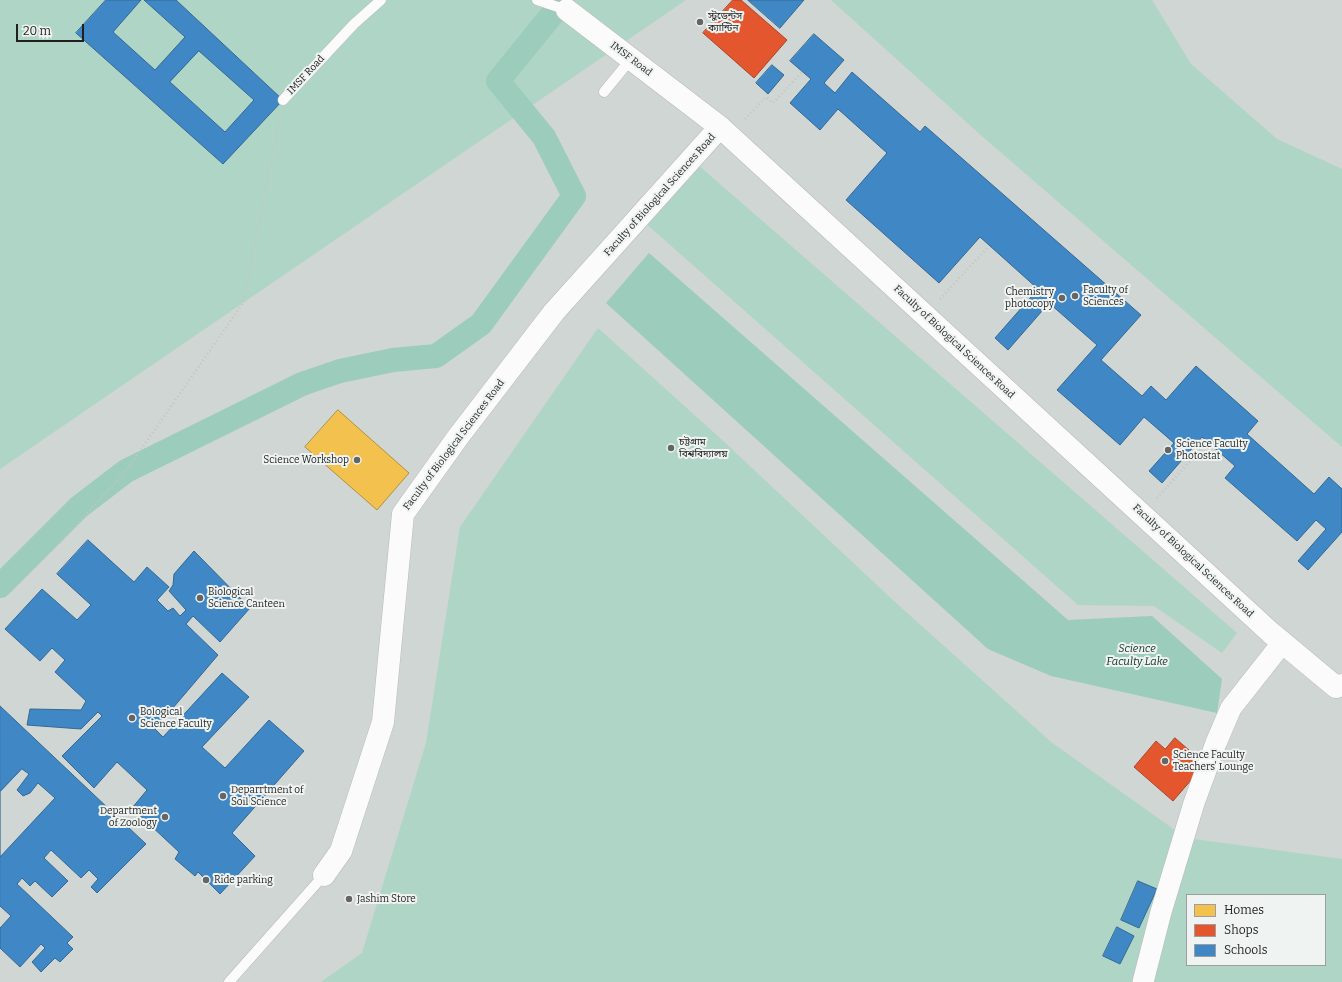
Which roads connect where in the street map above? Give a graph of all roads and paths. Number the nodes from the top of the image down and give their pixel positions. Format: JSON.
{"nodes":[{"id":1,"x":381,"y":0,"type":"edge"},
{"id":2,"x":537,"y":0,"type":"edge"},
{"id":3,"x":567,"y":10,"type":"joint"},
{"id":4,"x":631,"y":59,"type":"junction"},
{"id":5,"x":803,"y":71,"type":"dead end"},
{"id":6,"x":604,"y":92,"type":"dead end"},
{"id":7,"x":283,"y":100,"type":"joint"},
{"id":8,"x":725,"y":132,"type":"junction"},
{"id":9,"x":989,"y":246,"type":"dead end"},
{"id":10,"x":925,"y":315,"type":"junction"},
{"id":11,"x":1207,"y":442,"type":"dead end"},
{"id":12,"x":1142,"y":514,"type":"junction"},
{"id":13,"x":60,"y":543,"type":"dead end"},
{"id":14,"x":1283,"y":642,"type":"junction"},
{"id":15,"x":1342,"y":685,"type":"edge"},
{"id":16,"x":324,"y":875,"type":"joint"},
{"id":17,"x":229,"y":982,"type":"edge"},
{"id":18,"x":1143,"y":982,"type":"edge"}],
"edges":[{"from":1,"to":7,"type":"lane","name":"IMSF Road"},
{"from":2,"to":3,"type":"lane","name":"IMSF Road"},
{"from":3,"to":4,"type":"street","name":"IMSF Road"},
{"from":4,"to":6,"type":"lane"},
{"from":4,"to":8,"type":"street","name":"IMSF Road"},
{"from":5,"to":8,"type":"path"},
{"from":7,"to":13,"type":"path"},
{"from":8,"to":10,"type":"street","name":"Faculty of Biological Sciences Road"},
{"from":8,"to":16,"type":"street","name":"Faculty of Biological Sciences Road"},
{"from":9,"to":10,"type":"path"},
{"from":10,"to":12,"type":"street","name":"Faculty of Biological Sciences Road"},
{"from":11,"to":12,"type":"path"},
{"from":12,"to":14,"type":"street","name":"Faculty of Biological Sciences Road"},
{"from":14,"to":15,"type":"street","name":"Faculty of Biological Sciences Road"},
{"from":14,"to":18,"type":"street"},
{"from":16,"to":17,"type":"lane"}]}
